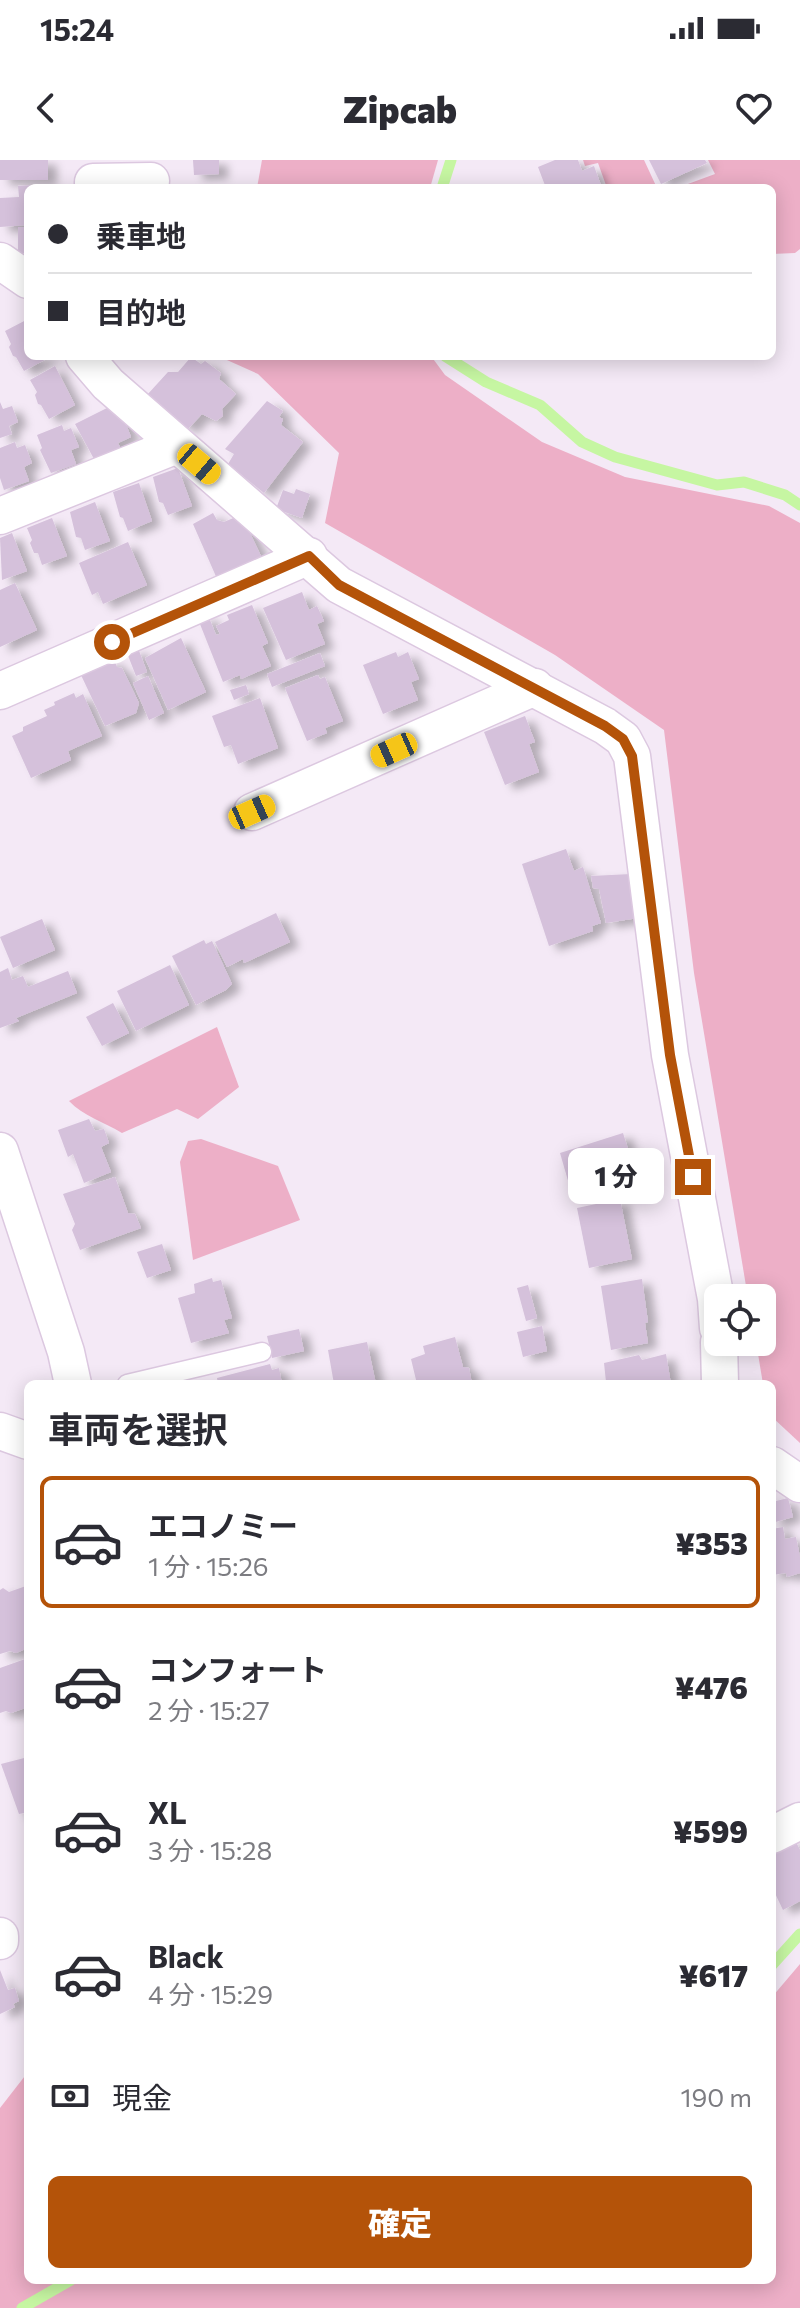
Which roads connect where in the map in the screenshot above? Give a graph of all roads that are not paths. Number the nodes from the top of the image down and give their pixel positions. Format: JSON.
{"nodes":[{"id":1,"x":151,"y":181,"type":"dead end"},
{"id":2,"x":93,"y":184,"type":"edge"},
{"id":3,"x":0,"y":261,"type":"edge"},
{"id":4,"x":24,"y":277,"type":"edge"},
{"id":5,"x":87,"y":360,"type":"edge"},
{"id":6,"x":177,"y":445,"type":"junction"},
{"id":7,"x":0,"y":516,"type":"edge"},
{"id":8,"x":309,"y":556,"type":"junction"},
{"id":9,"x":535,"y":687,"type":"junction"},
{"id":10,"x":0,"y":691,"type":"edge"},
{"id":11,"x":252,"y":812,"type":"dead end"},
{"id":12,"x":0,"y":1151,"type":"edge"},
{"id":13,"x":713,"y":1284,"type":"edge"},
{"id":14,"x":262,"y":1352,"type":"dead end"},
{"id":15,"x":719,"y":1356,"type":"edge"},
{"id":16,"x":72,"y":1380,"type":"edge"},
{"id":17,"x":144,"y":1380,"type":"edge"},
{"id":18,"x":720,"y":1380,"type":"edge"},
{"id":19,"x":0,"y":1431,"type":"edge"},
{"id":20,"x":24,"y":1440,"type":"edge"},
{"id":21,"x":776,"y":1468,"type":"edge"},
{"id":22,"x":800,"y":1484,"type":"edge"},
{"id":23,"x":800,"y":1821,"type":"edge"},
{"id":24,"x":776,"y":1833,"type":"edge"}],
"edges":[{"from":1,"to":2,"type":"street"},
{"from":3,"to":4,"type":"street"},
{"from":5,"to":6,"type":"street"},
{"from":6,"to":7,"type":"street"},
{"from":6,"to":8,"type":"street"},
{"from":8,"to":9,"type":"street"},
{"from":8,"to":10,"type":"street"},
{"from":9,"to":11,"type":"street"},
{"from":9,"to":13,"type":"street"},
{"from":12,"to":16,"type":"street"},
{"from":14,"to":17,"type":"lane"},
{"from":15,"to":18,"type":"street"},
{"from":19,"to":20,"type":"street"},
{"from":21,"to":22,"type":"street"},
{"from":23,"to":24,"type":"street"}]}
